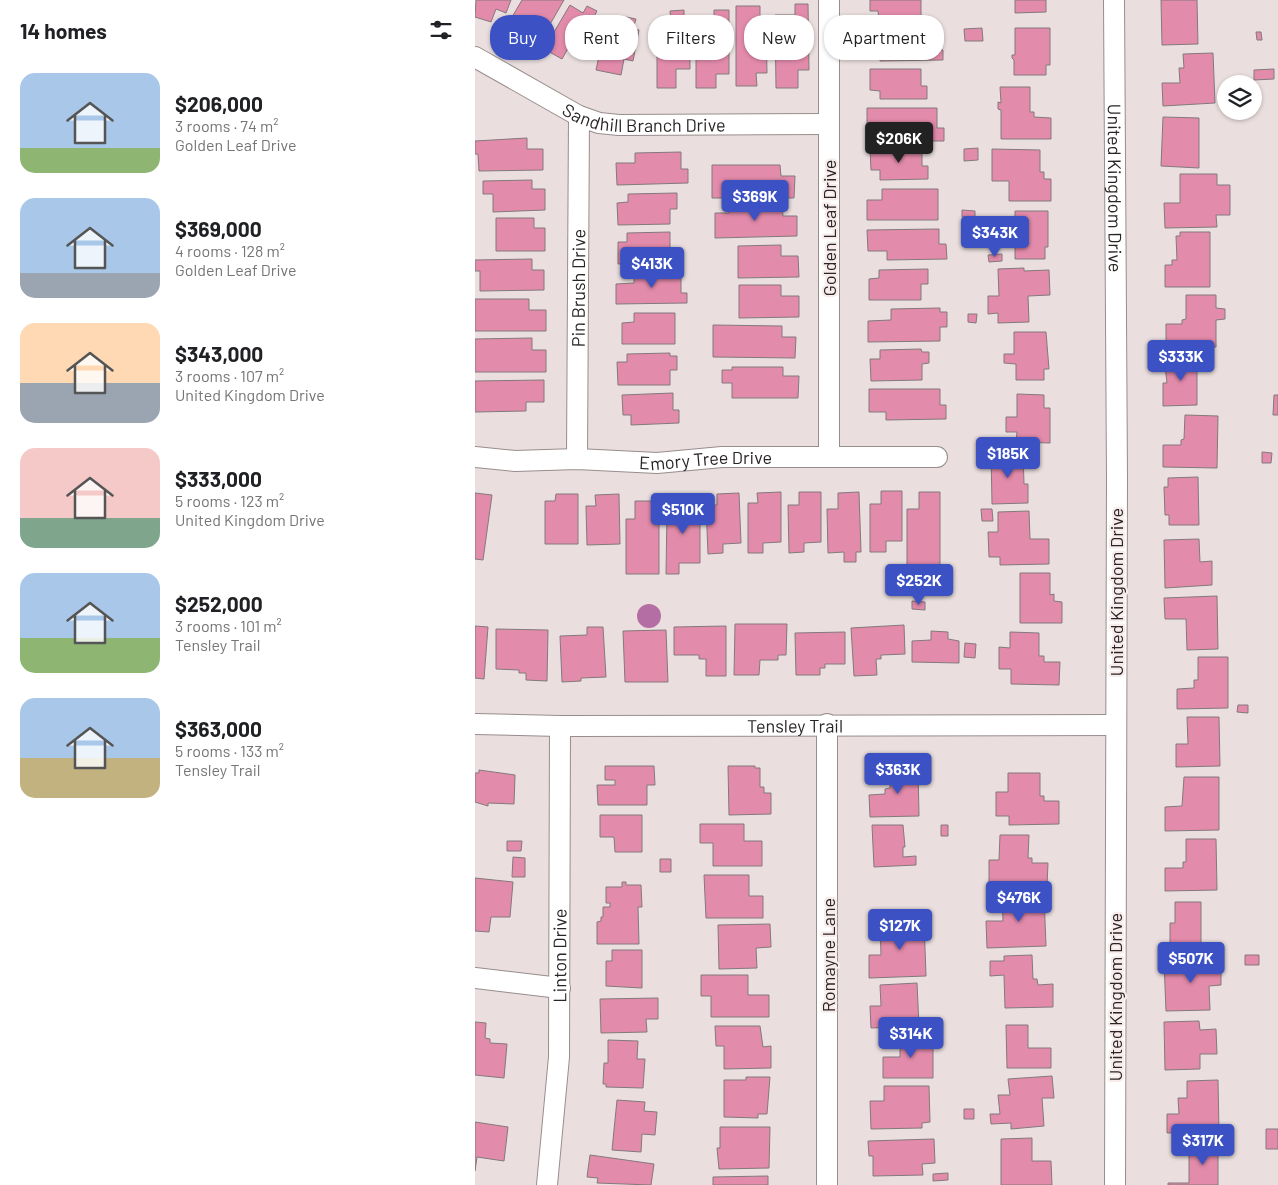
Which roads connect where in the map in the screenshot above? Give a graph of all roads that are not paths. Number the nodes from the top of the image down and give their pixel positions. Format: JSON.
{"nodes":[{"id":1,"x":829,"y":0,"type":"edge"},
{"id":2,"x":1114,"y":0,"type":"edge"},
{"id":3,"x":475,"y":57,"type":"edge"},
{"id":4,"x":579,"y":116,"type":"junction"},
{"id":5,"x":829,"y":124,"type":"junction"},
{"id":6,"x":829,"y":456,"type":"junction"},
{"id":7,"x":475,"y":457,"type":"edge"},
{"id":8,"x":937,"y":457,"type":"dead end"},
{"id":9,"x":577,"y":458,"type":"junction"},
{"id":10,"x":475,"y":724,"type":"edge"},
{"id":11,"x":827,"y":724,"type":"junction"},
{"id":12,"x":1115,"y":725,"type":"junction"},
{"id":13,"x":560,"y":726,"type":"junction"},
{"id":14,"x":475,"y":978,"type":"edge"},
{"id":15,"x":560,"y":988,"type":"junction"},
{"id":16,"x":547,"y":1185,"type":"edge"},
{"id":17,"x":827,"y":1185,"type":"edge"},
{"id":18,"x":1115,"y":1185,"type":"edge"}],
"edges":[{"from":1,"to":5,"type":"street","name":"Golden Leaf Drive"},
{"from":2,"to":12,"type":"street","name":"United Kingdom Drive"},
{"from":3,"to":4,"type":"street","name":"Sandhill Branch Drive"},
{"from":4,"to":5,"type":"street","name":"Sandhill Branch Drive"},
{"from":4,"to":9,"type":"street","name":"Pin Brush Drive"},
{"from":5,"to":6,"type":"street","name":"Golden Leaf Drive"},
{"from":6,"to":8,"type":"street","name":"Emory Tree Drive"},
{"from":6,"to":9,"type":"street","name":"Emory Tree Drive"},
{"from":7,"to":9,"type":"street","name":"Emory Tree Drive"},
{"from":10,"to":13,"type":"street","name":"Tensley Trail"},
{"from":11,"to":12,"type":"street","name":"Tensley Trail"},
{"from":11,"to":13,"type":"street","name":"Tensley Trail"},
{"from":11,"to":17,"type":"street","name":"Romayne Lane"},
{"from":12,"to":18,"type":"street","name":"United Kingdom Drive"},
{"from":13,"to":15,"type":"street","name":"Linton Drive"},
{"from":14,"to":15,"type":"street"},
{"from":15,"to":16,"type":"street","name":"Linton Drive"}]}
